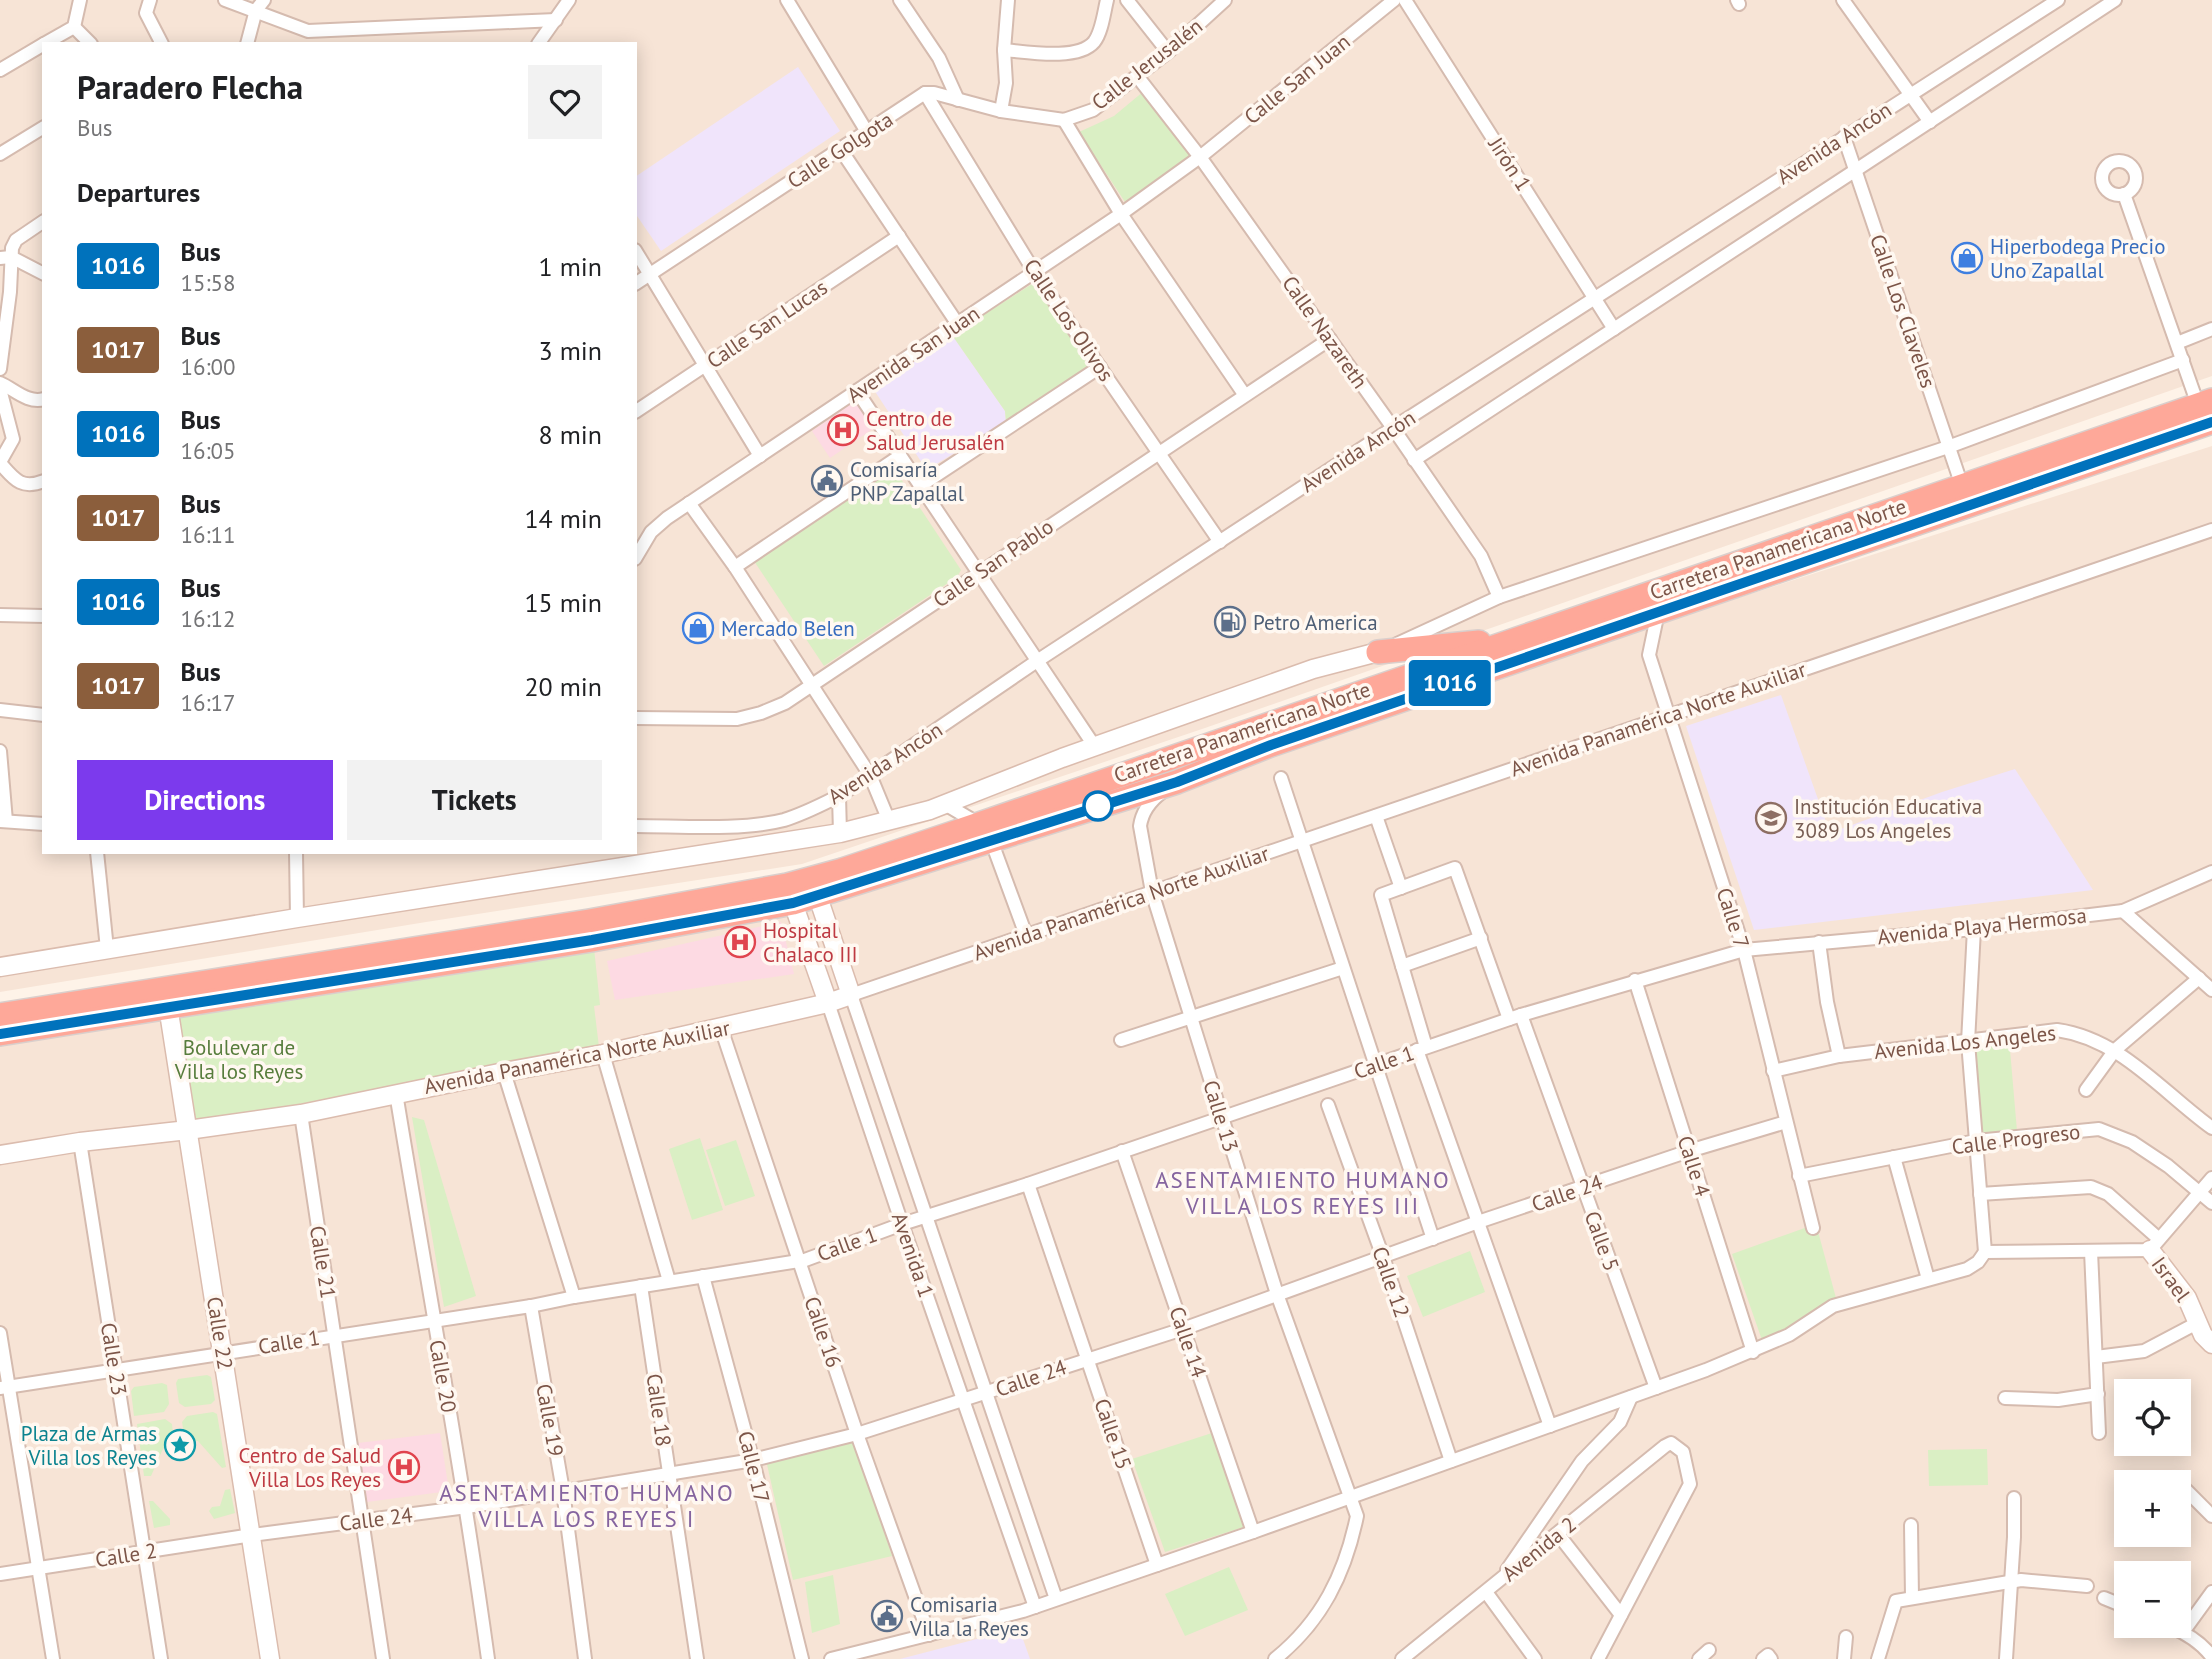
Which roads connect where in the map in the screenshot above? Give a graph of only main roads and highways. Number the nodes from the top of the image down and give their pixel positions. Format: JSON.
{"nodes":[{"id":1,"x":2207,"y":409,"type":"edge"},
{"id":2,"x":1517,"y":638,"type":"junction"},
{"id":3,"x":1378,"y":652,"type":"road end"},
{"id":4,"x":985,"y":832,"type":"junction"},
{"id":5,"x":0,"y":1014,"type":"edge"},
{"id":6,"x":0,"y":1034,"type":"edge"}],
"edges":[{"from":1,"to":2,"type":"highway","name":"Carretera Panamericana Norte"},
{"from":1,"to":4,"type":"highway","name":"Carretera Panamericana Norte"},
{"from":2,"to":3,"type":"highway"},
{"from":2,"to":4,"type":"highway","name":"Carretera Panamericana Norte"},
{"from":4,"to":5,"type":"highway","name":"Carretera Panamericana Norte"},
{"from":4,"to":6,"type":"highway","name":"Carretera Panamericana Norte"}]}
